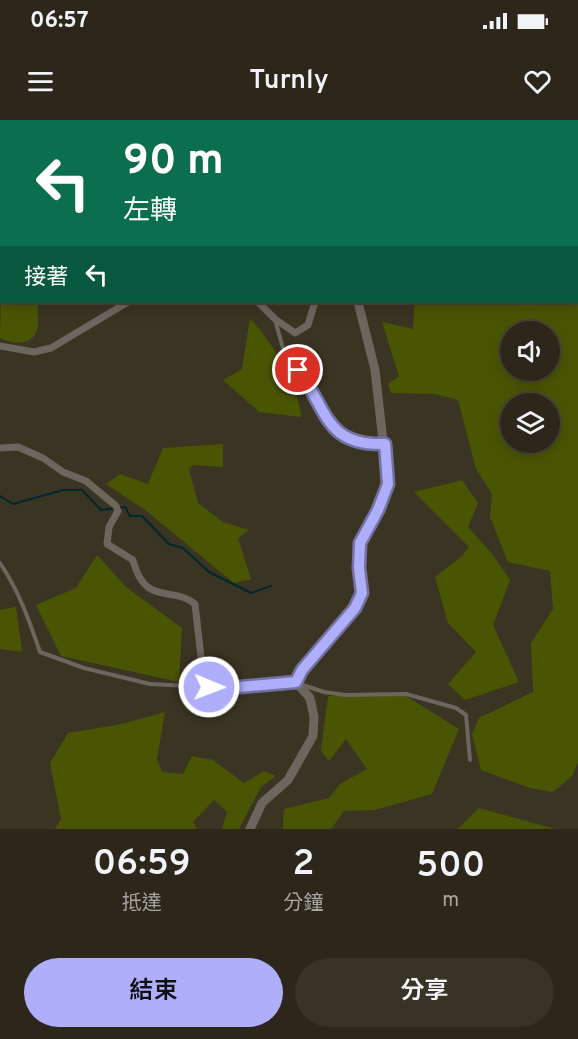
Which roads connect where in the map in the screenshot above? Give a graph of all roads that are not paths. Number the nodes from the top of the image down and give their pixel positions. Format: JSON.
{"nodes":[{"id":1,"x":126,"y":303,"type":"edge"},
{"id":2,"x":259,"y":303,"type":"edge"},
{"id":3,"x":315,"y":303,"type":"edge"},
{"id":4,"x":358,"y":303,"type":"edge"},
{"id":5,"x":274,"y":319,"type":"junction"},
{"id":6,"x":0,"y":346,"type":"edge"},
{"id":7,"x":385,"y":444,"type":"junction"},
{"id":8,"x":0,"y":448,"type":"edge"},
{"id":9,"x":0,"y":563,"type":"edge"},
{"id":10,"x":296,"y":682,"type":"junction"},
{"id":11,"x":209,"y":687,"type":"junction"},
{"id":12,"x":470,"y":760,"type":"dead end"},
{"id":13,"x":250,"y":829,"type":"edge"}],
"edges":[{"from":1,"to":6,"type":"street"},
{"from":2,"to":5,"type":"street"},
{"from":3,"to":5,"type":"street"},
{"from":4,"to":7,"type":"street"},
{"from":5,"to":7,"type":"lane"},
{"from":7,"to":10,"type":"street"},
{"from":8,"to":11,"type":"street"},
{"from":9,"to":11,"type":"lane"},
{"from":10,"to":11,"type":"street"},
{"from":10,"to":12,"type":"lane"},
{"from":10,"to":13,"type":"street"}]}
